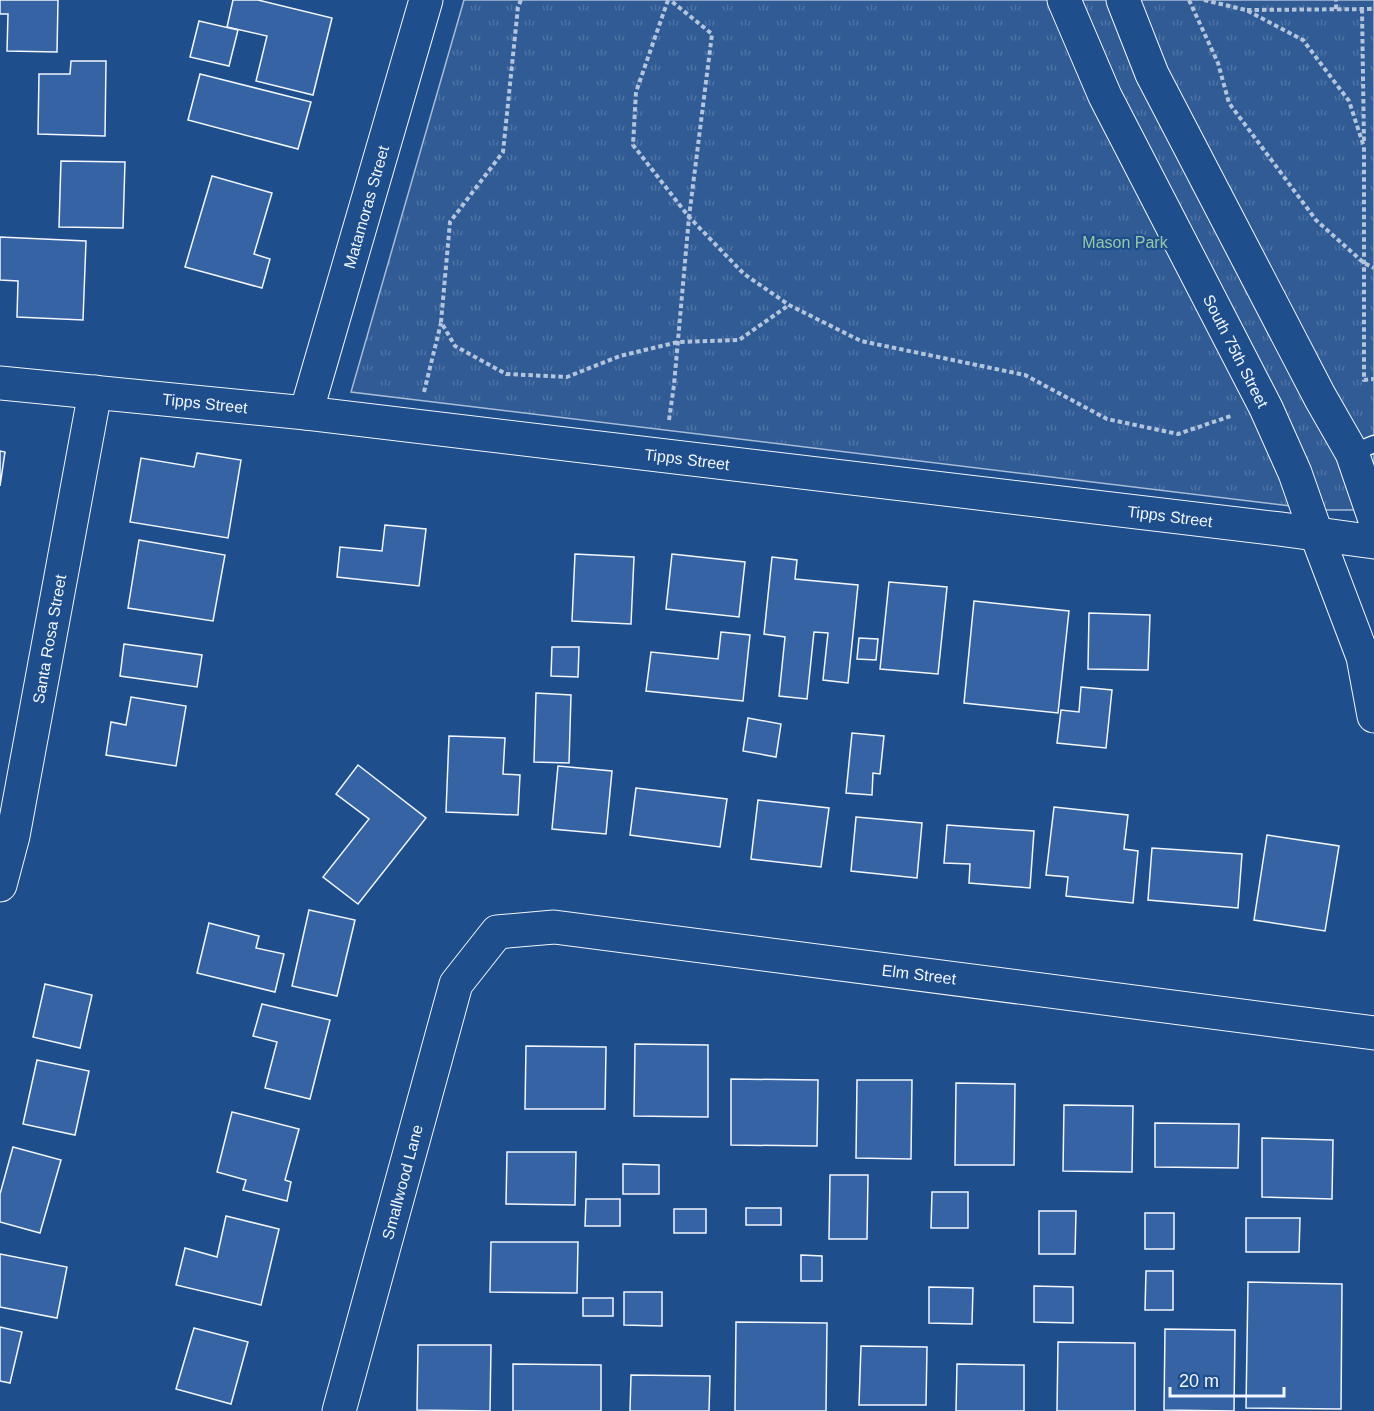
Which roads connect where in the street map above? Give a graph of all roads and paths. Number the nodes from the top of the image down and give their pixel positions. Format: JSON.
{"nodes":[{"id":1,"x":426,"y":0,"type":"edge"},
{"id":2,"x":521,"y":0,"type":"edge"},
{"id":3,"x":669,"y":0,"type":"edge"},
{"id":4,"x":1064,"y":0,"type":"edge"},
{"id":5,"x":1123,"y":0,"type":"edge"},
{"id":6,"x":1189,"y":0,"type":"edge"},
{"id":7,"x":1204,"y":0,"type":"edge"},
{"id":8,"x":1336,"y":0,"type":"edge"},
{"id":9,"x":1336,"y":9,"type":"junction"},
{"id":10,"x":1362,"y":9,"type":"junction"},
{"id":11,"x":1374,"y":9,"type":"edge"},
{"id":12,"x":1246,"y":10,"type":"junction"},
{"id":13,"x":1364,"y":147,"type":"junction"},
{"id":14,"x":689,"y":217,"type":"junction"},
{"id":15,"x":1364,"y":263,"type":"junction"},
{"id":16,"x":1374,"y":268,"type":"edge"},
{"id":17,"x":789,"y":305,"type":"junction"},
{"id":18,"x":441,"y":322,"type":"junction"},
{"id":19,"x":678,"y":342,"type":"junction"},
{"id":20,"x":1374,"y":379,"type":"edge"},
{"id":21,"x":0,"y":383,"type":"edge"},
{"id":22,"x":95,"y":392,"type":"junction"},
{"id":23,"x":1266,"y":408,"type":"junction"},
{"id":24,"x":306,"y":413,"type":"junction"},
{"id":25,"x":403,"y":424,"type":"junction"},
{"id":26,"x":1363,"y":448,"type":"edge"},
{"id":27,"x":664,"y":456,"type":"junction"},
{"id":28,"x":1374,"y":517,"type":"edge"},
{"id":29,"x":1316,"y":533,"type":"junction"},
{"id":30,"x":1374,"y":542,"type":"edge"},
{"id":31,"x":1374,"y":716,"type":"edge"},
{"id":32,"x":0,"y":885,"type":"edge"},
{"id":33,"x":476,"y":959,"type":"joint"},
{"id":34,"x":1374,"y":1033,"type":"edge"},
{"id":35,"x":339,"y":1411,"type":"edge"}],
"edges":[{"from":1,"to":24,"type":"street","name":"Matamoras Street"},
{"from":2,"to":18,"type":"path"},
{"from":3,"to":14,"type":"path"},
{"from":3,"to":14,"type":"path"},
{"from":4,"to":23,"type":"street","name":"South 75th Street"},
{"from":5,"to":26,"type":"street"},
{"from":6,"to":15,"type":"path"},
{"from":7,"to":12,"type":"path"},
{"from":8,"to":9,"type":"path"},
{"from":9,"to":10,"type":"path"},
{"from":9,"to":12,"type":"path"},
{"from":10,"to":11,"type":"path"},
{"from":10,"to":13,"type":"path"},
{"from":12,"to":13,"type":"path"},
{"from":13,"to":15,"type":"path"},
{"from":14,"to":17,"type":"path"},
{"from":14,"to":19,"type":"path"},
{"from":15,"to":16,"type":"path"},
{"from":15,"to":20,"type":"path"},
{"from":17,"to":19,"type":"path"},
{"from":17,"to":23,"type":"path"},
{"from":18,"to":19,"type":"path"},
{"from":18,"to":25,"type":"path"},
{"from":19,"to":27,"type":"path"},
{"from":21,"to":22,"type":"street","name":"Tipps Street"},
{"from":22,"to":24,"type":"street","name":"Tipps Street"},
{"from":22,"to":32,"type":"street","name":"Santa Rosa Street"},
{"from":23,"to":29,"type":"street","name":"South 75th Street"},
{"from":24,"to":25,"type":"street","name":"Tipps Street"},
{"from":25,"to":27,"type":"street","name":"Tipps Street"},
{"from":26,"to":28,"type":"street"},
{"from":27,"to":29,"type":"street","name":"Tipps Street"},
{"from":29,"to":30,"type":"street","name":"Tipps Street"},
{"from":29,"to":31,"type":"street","name":"South 75th Street"},
{"from":33,"to":34,"type":"street","name":"Elm Street"},
{"from":33,"to":35,"type":"street","name":"Smallwood Lane"}]}
